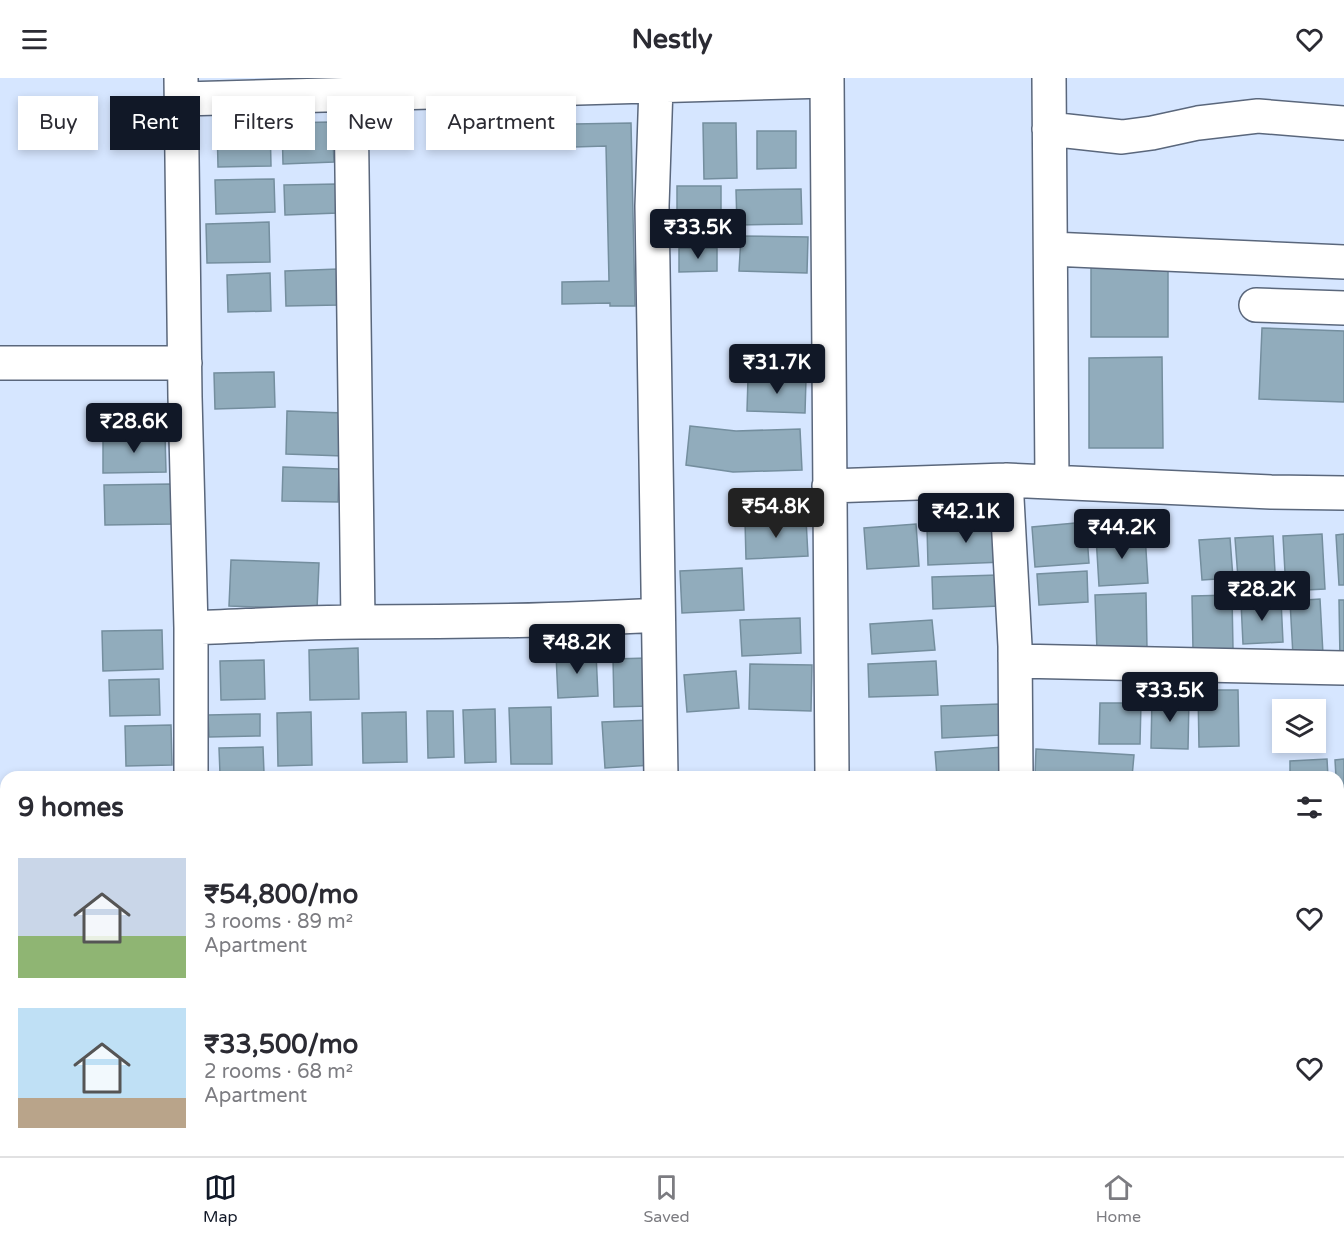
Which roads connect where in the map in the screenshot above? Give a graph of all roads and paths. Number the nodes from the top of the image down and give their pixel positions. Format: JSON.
{"nodes":[{"id":1,"x":1049,"y":78,"type":"edge"},
{"id":2,"x":827,"y":79,"type":"edge"},
{"id":3,"x":656,"y":86,"type":"junction"},
{"id":4,"x":182,"y":89,"type":"edge"},
{"id":5,"x":351,"y":96,"type":"joint"},
{"id":6,"x":1344,"y":123,"type":"edge"},
{"id":7,"x":1050,"y":129,"type":"junction"},
{"id":8,"x":352,"y":150,"type":"edge"},
{"id":9,"x":1051,"y":249,"type":"junction"},
{"id":10,"x":1344,"y":262,"type":"edge"},
{"id":11,"x":1256,"y":305,"type":"dead end"},
{"id":12,"x":1344,"y":308,"type":"edge"},
{"id":13,"x":0,"y":363,"type":"edge"},
{"id":14,"x":185,"y":363,"type":"junction"},
{"id":15,"x":1006,"y":480,"type":"junction"},
{"id":16,"x":1052,"y":482,"type":"junction"},
{"id":17,"x":829,"y":486,"type":"junction"},
{"id":18,"x":1344,"y":493,"type":"edge"},
{"id":19,"x":657,"y":615,"type":"junction"},
{"id":20,"x":358,"y":622,"type":"junction"},
{"id":21,"x":191,"y":628,"type":"junction"},
{"id":22,"x":1015,"y":661,"type":"junction"},
{"id":23,"x":1344,"y":668,"type":"edge"},
{"id":24,"x":191,"y":771,"type":"edge"},
{"id":25,"x":661,"y":771,"type":"edge"},
{"id":26,"x":832,"y":771,"type":"edge"},
{"id":27,"x":1016,"y":771,"type":"edge"}],
"edges":[{"from":1,"to":7,"type":"street"},
{"from":2,"to":3,"type":"street"},
{"from":2,"to":17,"type":"street"},
{"from":3,"to":5,"type":"street"},
{"from":3,"to":19,"type":"street"},
{"from":4,"to":5,"type":"street"},
{"from":4,"to":14,"type":"street"},
{"from":6,"to":7,"type":"street"},
{"from":7,"to":9,"type":"street"},
{"from":8,"to":20,"type":"street"},
{"from":9,"to":10,"type":"street"},
{"from":9,"to":16,"type":"street"},
{"from":11,"to":12,"type":"street"},
{"from":13,"to":14,"type":"street"},
{"from":14,"to":21,"type":"street"},
{"from":15,"to":16,"type":"street"},
{"from":15,"to":17,"type":"street"},
{"from":15,"to":22,"type":"street"},
{"from":16,"to":18,"type":"street"},
{"from":17,"to":26,"type":"street"},
{"from":19,"to":20,"type":"street"},
{"from":19,"to":25,"type":"street"},
{"from":20,"to":21,"type":"street"},
{"from":21,"to":24,"type":"street"},
{"from":22,"to":23,"type":"street"},
{"from":22,"to":27,"type":"street"}]}
